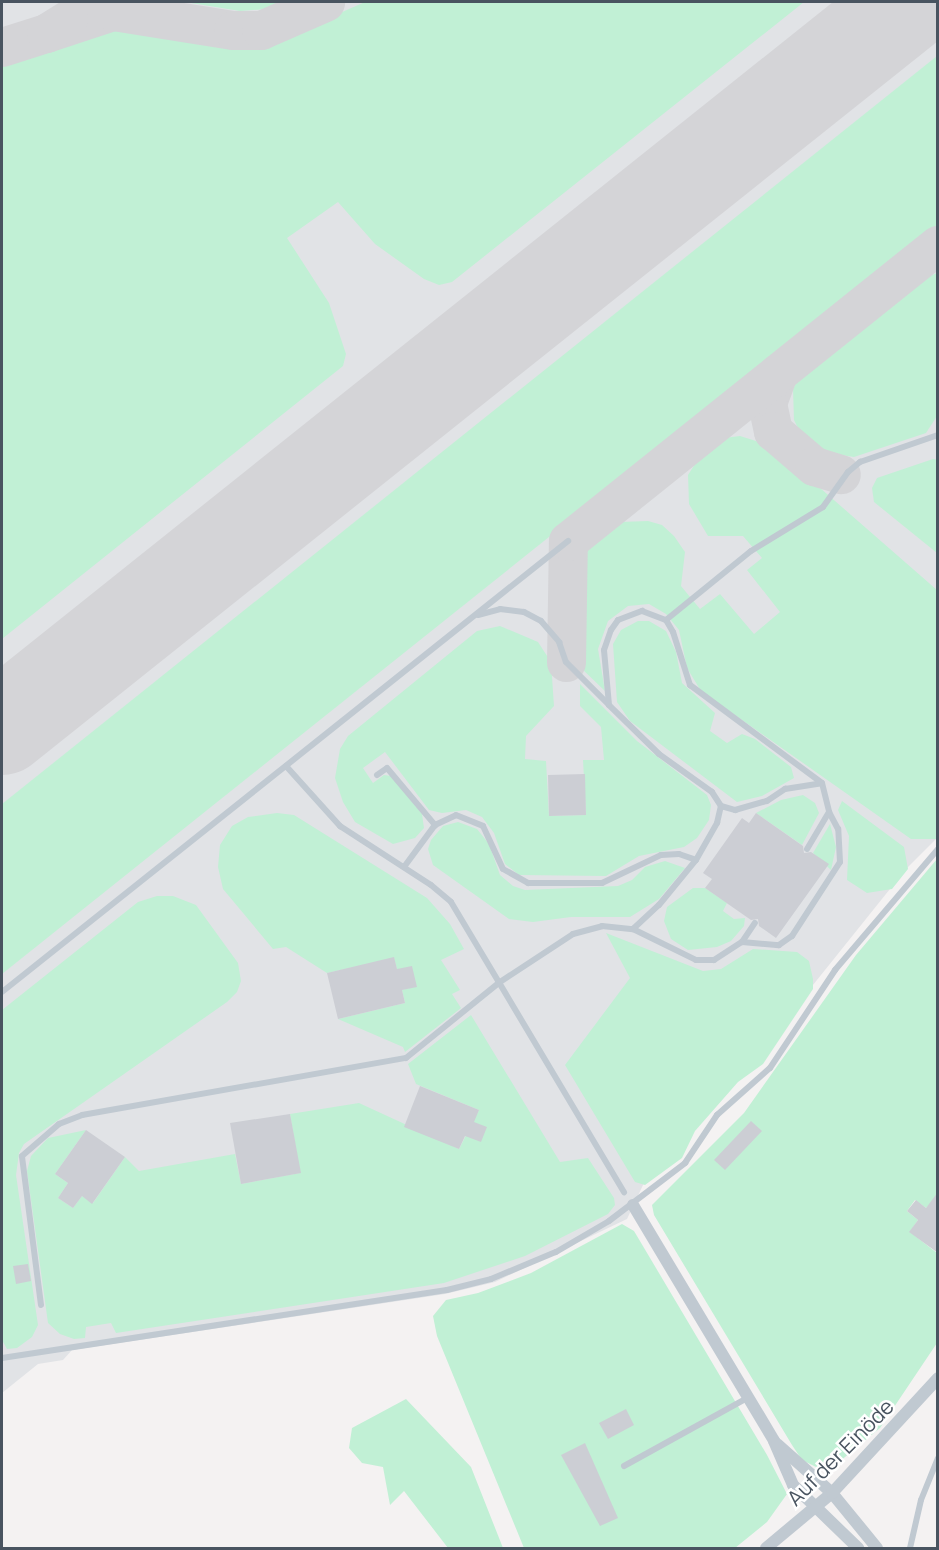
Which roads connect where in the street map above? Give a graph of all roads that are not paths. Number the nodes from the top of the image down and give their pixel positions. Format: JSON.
{"nodes":[{"id":1,"x":938,"y":435,"type":"edge"},
{"id":2,"x":568,"y":541,"type":"dead end"},
{"id":3,"x":474,"y":616,"type":"junction"},
{"id":4,"x":666,"y":620,"type":"junction"},
{"id":5,"x":609,"y":705,"type":"junction"},
{"id":6,"x":286,"y":766,"type":"junction"},
{"id":7,"x":377,"y":774,"type":"dead end"},
{"id":8,"x":822,"y":783,"type":"junction"},
{"id":9,"x":721,"y":806,"type":"junction"},
{"id":10,"x":829,"y":812,"type":"junction"},
{"id":11,"x":435,"y":825,"type":"junction"},
{"id":12,"x":807,"y":849,"type":"dead end"},
{"id":13,"x":938,"y":849,"type":"edge"},
{"id":14,"x":696,"y":860,"type":"junction"},
{"id":15,"x":404,"y":867,"type":"junction"},
{"id":16,"x":755,"y":923,"type":"dead end"},
{"id":17,"x":633,"y":929,"type":"junction"},
{"id":18,"x":742,"y":942,"type":"junction"},
{"id":19,"x":501,"y":982,"type":"junction"},
{"id":20,"x":2,"y":992,"type":"edge"},
{"id":21,"x":624,"y":1192,"type":"dead end"},
{"id":22,"x":633,"y":1205,"type":"junction"},
{"id":23,"x":41,"y":1305,"type":"dead end"},
{"id":24,"x":2,"y":1358,"type":"edge"},
{"id":25,"x":938,"y":1378,"type":"edge"},
{"id":26,"x":747,"y":1398,"type":"junction"},
{"id":27,"x":774,"y":1441,"type":"junction"},
{"id":28,"x":938,"y":1458,"type":"edge"},
{"id":29,"x":624,"y":1466,"type":"dead end"},
{"id":30,"x":832,"y":1493,"type":"junction"},
{"id":31,"x":813,"y":1509,"type":"junction"},
{"id":32,"x":766,"y":1548,"type":"edge"},
{"id":33,"x":858,"y":1548,"type":"edge"},
{"id":34,"x":877,"y":1548,"type":"edge"},
{"id":35,"x":910,"y":1548,"type":"edge"}],
"edges":[{"from":1,"to":4,"type":"lane"},
{"from":2,"to":3,"type":"lane"},
{"from":3,"to":5,"type":"lane"},
{"from":3,"to":6,"type":"lane"},
{"from":4,"to":5,"type":"lane"},
{"from":4,"to":8,"type":"lane"},
{"from":5,"to":9,"type":"lane"},
{"from":6,"to":15,"type":"lane"},
{"from":6,"to":20,"type":"lane"},
{"from":7,"to":11,"type":"lane"},
{"from":8,"to":9,"type":"lane"},
{"from":8,"to":10,"type":"lane"},
{"from":9,"to":14,"type":"lane"},
{"from":10,"to":12,"type":"lane"},
{"from":10,"to":18,"type":"lane"},
{"from":11,"to":14,"type":"lane"},
{"from":11,"to":15,"type":"lane"},
{"from":13,"to":22,"type":"lane"},
{"from":14,"to":17,"type":"lane"},
{"from":15,"to":19,"type":"lane"},
{"from":16,"to":18,"type":"lane"},
{"from":17,"to":18,"type":"lane"},
{"from":17,"to":19,"type":"lane"},
{"from":19,"to":21,"type":"lane"},
{"from":19,"to":23,"type":"lane"},
{"from":22,"to":24,"type":"lane"},
{"from":22,"to":26,"type":"street"},
{"from":25,"to":30,"type":"street","name":"Auf der Einöde"},
{"from":26,"to":27,"type":"street"},
{"from":26,"to":29,"type":"lane"},
{"from":27,"to":30,"type":"street"},
{"from":27,"to":31,"type":"street"},
{"from":28,"to":35,"type":"lane"},
{"from":30,"to":31,"type":"street","name":"Auf der Einöde"},
{"from":30,"to":34,"type":"street"},
{"from":31,"to":32,"type":"street","name":"Auf der Einöde"},
{"from":31,"to":33,"type":"street"}]}
